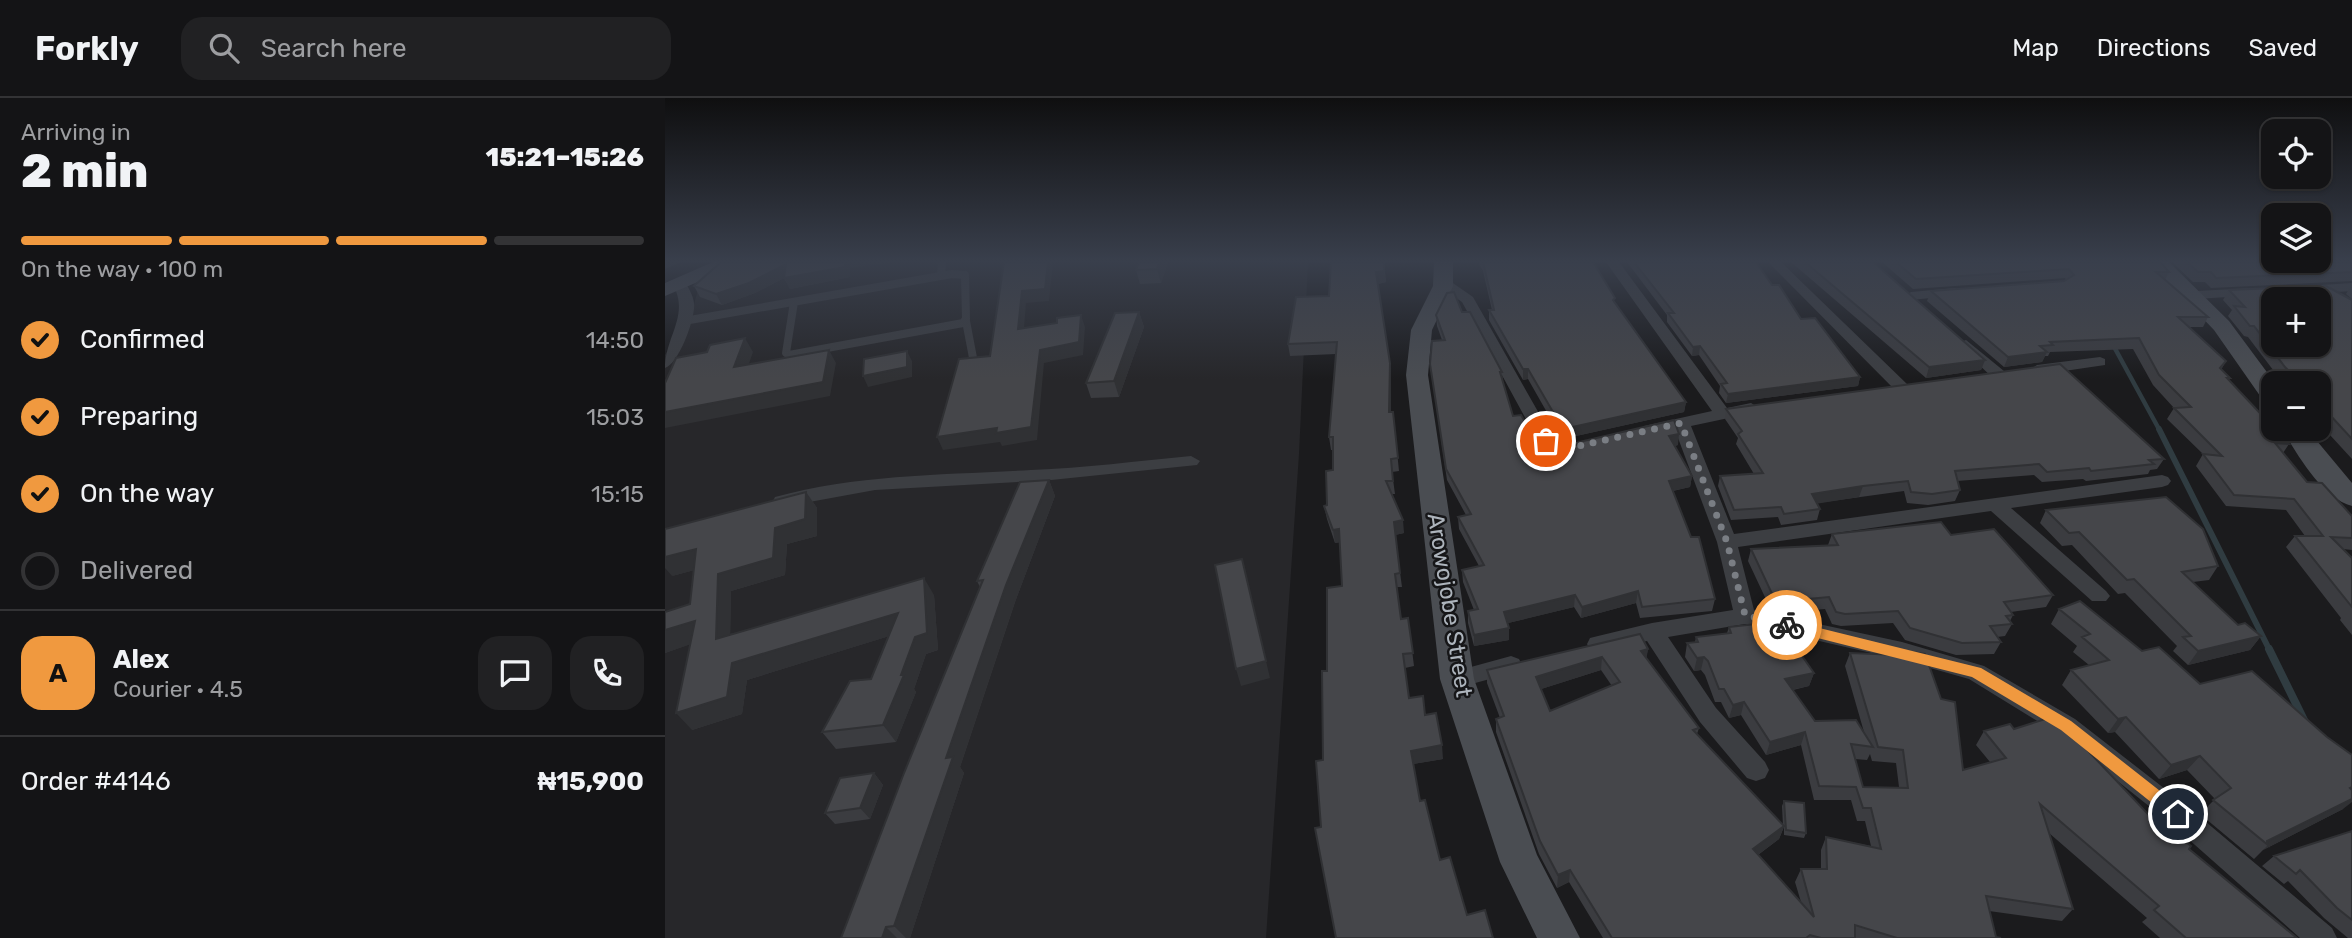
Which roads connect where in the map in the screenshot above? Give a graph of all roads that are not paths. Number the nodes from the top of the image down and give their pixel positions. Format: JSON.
{"nodes":[{"id":1,"x":688,"y":301,"type":"edge"},
{"id":2,"x":799,"y":301,"type":"edge"},
{"id":3,"x":966,"y":301,"type":"edge"},
{"id":4,"x":1431,"y":301,"type":"edge"},
{"id":5,"x":1469,"y":301,"type":"edge"},
{"id":6,"x":1640,"y":301,"type":"edge"},
{"id":7,"x":1816,"y":301,"type":"edge"},
{"id":8,"x":1916,"y":301,"type":"edge"},
{"id":9,"x":2202,"y":301,"type":"edge"},
{"id":10,"x":794,"y":302,"type":"junction"},
{"id":11,"x":1930,"y":313,"type":"edge"},
{"id":12,"x":684,"y":321,"type":"junction"},
{"id":13,"x":966,"y":321,"type":"junction"},
{"id":14,"x":1950,"y":331,"type":"edge"},
{"id":15,"x":2101,"y":362,"type":"dead end"},
{"id":16,"x":665,"y":363,"type":"edge"},
{"id":17,"x":974,"y":363,"type":"edge"},
{"id":18,"x":2011,"y":373,"type":"junction"},
{"id":19,"x":1974,"y":378,"type":"edge"},
{"id":20,"x":2261,"y":380,"type":"edge"},
{"id":21,"x":1873,"y":391,"type":"edge"},
{"id":22,"x":1762,"y":407,"type":"edge"},
{"id":23,"x":1721,"y":412,"type":"junction"},
{"id":24,"x":1681,"y":423,"type":"junction"},
{"id":25,"x":1629,"y":435,"type":"edge"},
{"id":26,"x":2303,"y":441,"type":"edge"},
{"id":27,"x":1591,"y":443,"type":"edge"},
{"id":28,"x":1191,"y":461,"type":"dead end"},
{"id":29,"x":2162,"y":481,"type":"dead end"},
{"id":30,"x":2352,"y":497,"type":"edge"},
{"id":31,"x":768,"y":504,"type":"edge"},
{"id":32,"x":1997,"y":506,"type":"junction"},
{"id":33,"x":1727,"y":542,"type":"junction"},
{"id":34,"x":2099,"y":596,"type":"dead end"},
{"id":35,"x":1745,"y":615,"type":"junction"},
{"id":36,"x":1652,"y":631,"type":"junction"},
{"id":37,"x":1574,"y":650,"type":"edge"},
{"id":38,"x":1535,"y":659,"type":"edge"},
{"id":39,"x":1457,"y":678,"type":"junction"},
{"id":40,"x":1756,"y":770,"type":"dead end"},
{"id":41,"x":1559,"y":938,"type":"edge"},
{"id":42,"x":2322,"y":938,"type":"edge"}],
"edges":[{"from":1,"to":12,"type":"street"},
{"from":2,"to":10,"type":"lane"},
{"from":3,"to":13,"type":"lane"},
{"from":4,"to":39,"type":"street","name":"Arowojobe Street"},
{"from":5,"to":27,"type":"street"},
{"from":6,"to":23,"type":"street"},
{"from":7,"to":21,"type":"street"},
{"from":8,"to":11,"type":"street"},
{"from":9,"to":20,"type":"street"},
{"from":10,"to":12,"type":"lane"},
{"from":10,"to":13,"type":"lane"},
{"from":12,"to":16,"type":"street"},
{"from":13,"to":17,"type":"lane"},
{"from":14,"to":18,"type":"street"},
{"from":15,"to":18,"type":"street"},
{"from":18,"to":19,"type":"street"},
{"from":22,"to":23,"type":"street"},
{"from":23,"to":24,"type":"street"},
{"from":24,"to":25,"type":"street"},
{"from":24,"to":33,"type":"street"},
{"from":26,"to":30,"type":"street"},
{"from":28,"to":31,"type":"street"},
{"from":29,"to":32,"type":"street"},
{"from":32,"to":33,"type":"street"},
{"from":32,"to":34,"type":"street"},
{"from":33,"to":35,"type":"street"},
{"from":35,"to":36,"type":"street"},
{"from":35,"to":42,"type":"street"},
{"from":36,"to":37,"type":"street"},
{"from":36,"to":40,"type":"street"},
{"from":38,"to":39,"type":"street"},
{"from":39,"to":41,"type":"street","name":"Arowojobe Street"}]}
